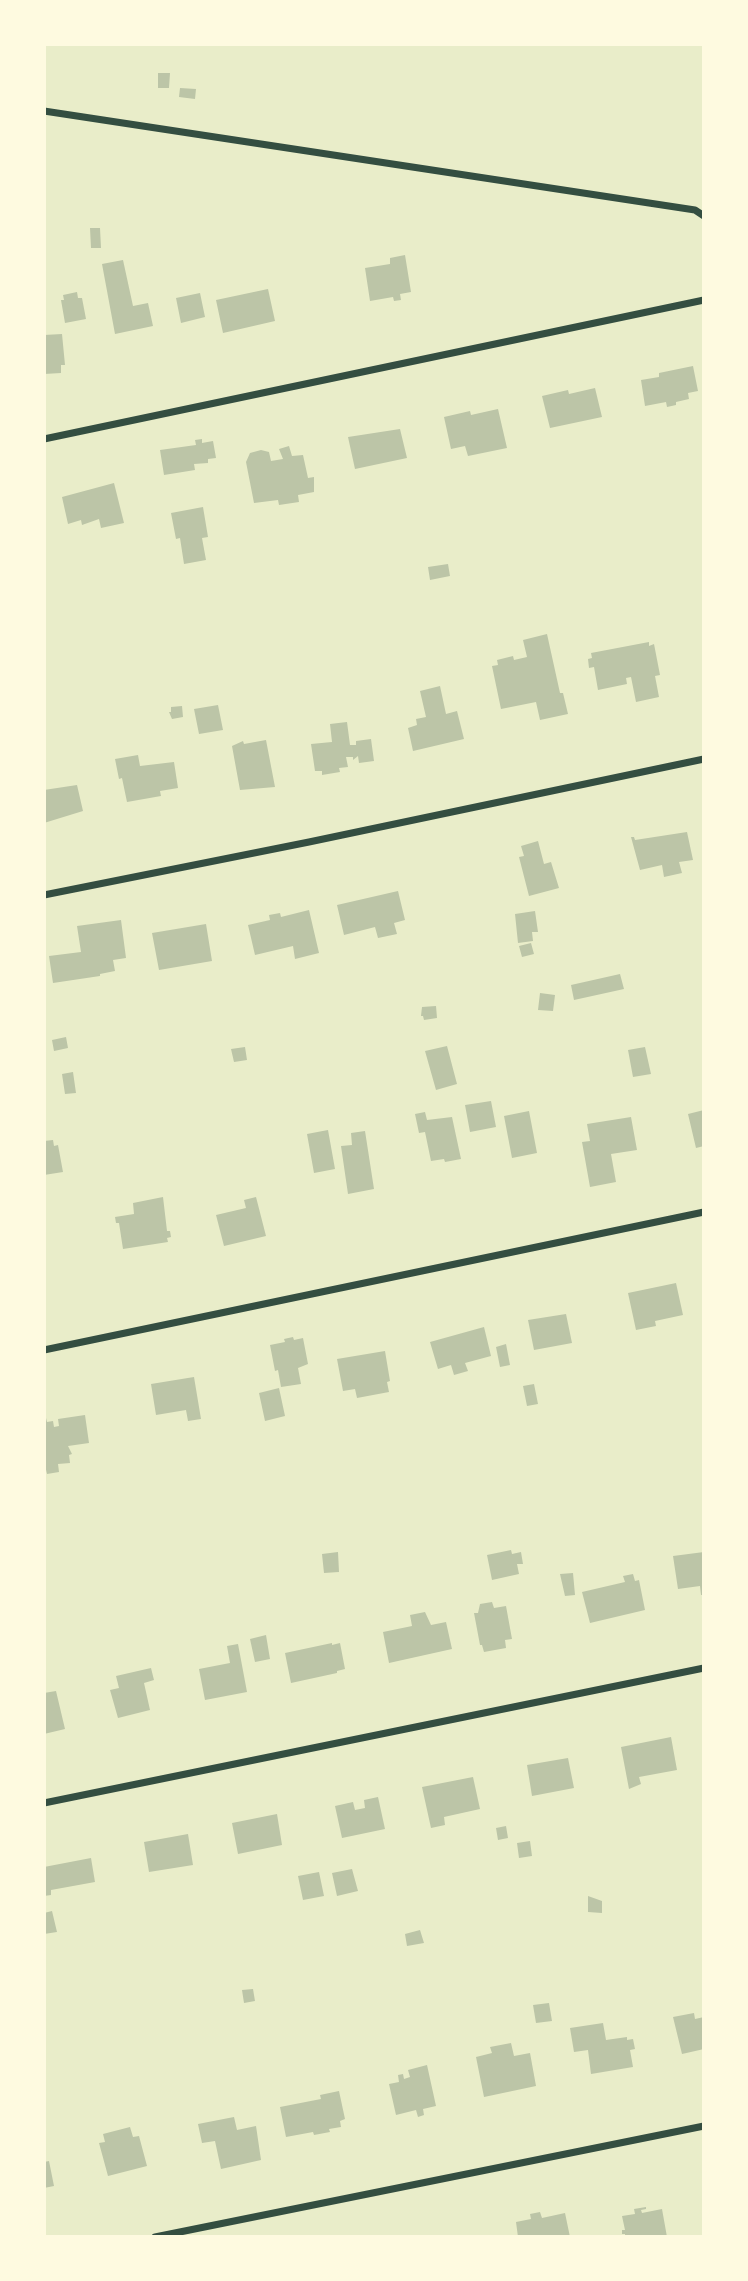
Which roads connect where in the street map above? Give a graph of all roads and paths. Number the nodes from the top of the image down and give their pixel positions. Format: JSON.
{"nodes":[{"id":1,"x":44,"y":111,"type":"edge"},
{"id":2,"x":704,"y":216,"type":"edge"},
{"id":3,"x":704,"y":300,"type":"edge"},
{"id":4,"x":44,"y":439,"type":"edge"},
{"id":5,"x":704,"y":758,"type":"edge"},
{"id":6,"x":44,"y":895,"type":"edge"},
{"id":7,"x":704,"y":1212,"type":"edge"},
{"id":8,"x":44,"y":1350,"type":"edge"},
{"id":9,"x":704,"y":1668,"type":"edge"},
{"id":10,"x":44,"y":1803,"type":"edge"},
{"id":11,"x":704,"y":2126,"type":"edge"},
{"id":12,"x":155,"y":2237,"type":"edge"}],
"edges":[{"from":1,"to":2,"type":"street"},
{"from":3,"to":4,"type":"street"},
{"from":5,"to":6,"type":"street"},
{"from":7,"to":8,"type":"street"},
{"from":9,"to":10,"type":"street"},
{"from":11,"to":12,"type":"street"}]}
